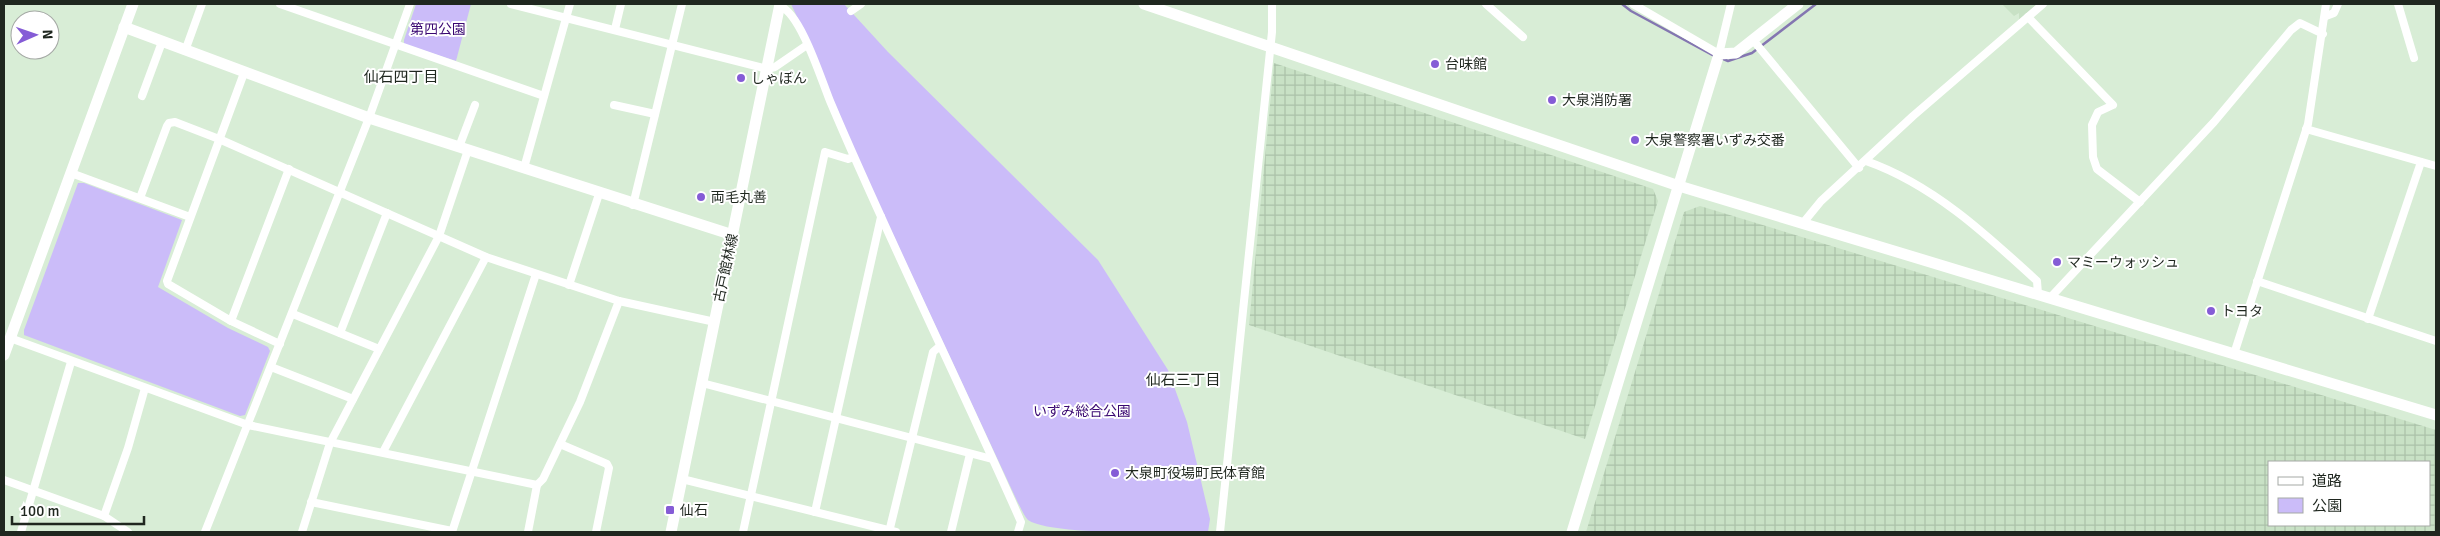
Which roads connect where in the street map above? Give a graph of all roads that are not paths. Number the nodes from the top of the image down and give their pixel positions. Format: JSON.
{"nodes":[{"id":1,"x":133,"y":4,"type":"edge"},
{"id":2,"x":202,"y":4,"type":"edge"},
{"id":3,"x":280,"y":4,"type":"edge"},
{"id":4,"x":410,"y":4,"type":"edge"},
{"id":5,"x":511,"y":4,"type":"edge"},
{"id":6,"x":570,"y":4,"type":"edge"},
{"id":7,"x":621,"y":4,"type":"edge"},
{"id":8,"x":682,"y":4,"type":"edge"},
{"id":9,"x":861,"y":4,"type":"edge"},
{"id":10,"x":1144,"y":4,"type":"edge"},
{"id":11,"x":1272,"y":4,"type":"edge"},
{"id":12,"x":1486,"y":4,"type":"edge"},
{"id":13,"x":1633,"y":4,"type":"edge"},
{"id":14,"x":1798,"y":4,"type":"edge"},
{"id":15,"x":2043,"y":4,"type":"edge"},
{"id":16,"x":2326,"y":4,"type":"edge"},
{"id":17,"x":2338,"y":4,"type":"edge"},
{"id":18,"x":2398,"y":4,"type":"edge"},
{"id":19,"x":780,"y":5,"type":"edge"},
{"id":20,"x":1729,"y":5,"type":"edge"},
{"id":21,"x":851,"y":12,"type":"dead end"},
{"id":22,"x":2326,"y":16,"type":"junction"},
{"id":23,"x":566,"y":17,"type":"junction"},
{"id":24,"x":2028,"y":17,"type":"junction"},
{"id":25,"x":124,"y":27,"type":"junction"},
{"id":26,"x":615,"y":30,"type":"junction"},
{"id":27,"x":2323,"y":34,"type":"junction"},
{"id":28,"x":1523,"y":37,"type":"dead end"},
{"id":29,"x":1753,"y":40,"type":"junction"},
{"id":30,"x":162,"y":42,"type":"junction"},
{"id":31,"x":672,"y":44,"type":"junction"},
{"id":32,"x":396,"y":46,"type":"junction"},
{"id":33,"x":807,"y":46,"type":"junction"},
{"id":34,"x":1271,"y":47,"type":"junction"},
{"id":35,"x":185,"y":51,"type":"junction"},
{"id":36,"x":1719,"y":54,"type":"junction"},
{"id":37,"x":2414,"y":58,"type":"dead end"},
{"id":38,"x":767,"y":69,"type":"junction"},
{"id":39,"x":244,"y":73,"type":"junction"},
{"id":40,"x":142,"y":96,"type":"dead end"},
{"id":41,"x":544,"y":96,"type":"junction"},
{"id":42,"x":475,"y":105,"type":"dead end"},
{"id":43,"x":614,"y":105,"type":"dead end"},
{"id":44,"x":655,"y":114,"type":"junction"},
{"id":45,"x":370,"y":118,"type":"junction"},
{"id":46,"x":2306,"y":130,"type":"junction"},
{"id":47,"x":219,"y":139,"type":"junction"},
{"id":48,"x":463,"y":148,"type":"junction"},
{"id":49,"x":854,"y":157,"type":"junction"},
{"id":50,"x":1866,"y":161,"type":"junction"},
{"id":51,"x":2421,"y":162,"type":"junction"},
{"id":52,"x":2436,"y":166,"type":"edge"},
{"id":53,"x":524,"y":168,"type":"junction"},
{"id":54,"x":1859,"y":168,"type":"junction"},
{"id":55,"x":289,"y":169,"type":"junction"},
{"id":56,"x":71,"y":173,"type":"junction"},
{"id":57,"x":1679,"y":186,"type":"junction"},
{"id":58,"x":340,"y":192,"type":"junction"},
{"id":59,"x":599,"y":194,"type":"junction"},
{"id":60,"x":140,"y":198,"type":"junction"},
{"id":61,"x":2140,"y":202,"type":"junction"},
{"id":62,"x":633,"y":205,"type":"junction"},
{"id":63,"x":387,"y":213,"type":"junction"},
{"id":64,"x":190,"y":217,"type":"junction"},
{"id":65,"x":881,"y":217,"type":"junction"},
{"id":66,"x":1803,"y":223,"type":"junction"},
{"id":67,"x":733,"y":235,"type":"junction"},
{"id":68,"x":439,"y":236,"type":"junction"},
{"id":69,"x":486,"y":257,"type":"junction"},
{"id":70,"x":536,"y":274,"type":"junction"},
{"id":71,"x":2257,"y":281,"type":"junction"},
{"id":72,"x":569,"y":285,"type":"junction"},
{"id":73,"x":2038,"y":294,"type":"junction"},
{"id":74,"x":2050,"y":298,"type":"junction"},
{"id":75,"x":619,"y":301,"type":"junction"},
{"id":76,"x":293,"y":314,"type":"junction"},
{"id":77,"x":2368,"y":319,"type":"junction"},
{"id":78,"x":230,"y":320,"type":"junction"},
{"id":79,"x":715,"y":322,"type":"junction"},
{"id":80,"x":340,"y":333,"type":"junction"},
{"id":81,"x":10,"y":338,"type":"junction"},
{"id":82,"x":2436,"y":341,"type":"edge"},
{"id":83,"x":280,"y":344,"type":"junction"},
{"id":84,"x":940,"y":346,"type":"junction"},
{"id":85,"x":379,"y":348,"type":"junction"},
{"id":86,"x":2234,"y":354,"type":"junction"},
{"id":87,"x":4,"y":355,"type":"edge"},
{"id":88,"x":71,"y":362,"type":"junction"},
{"id":89,"x":271,"y":367,"type":"junction"},
{"id":90,"x":702,"y":383,"type":"junction"},
{"id":91,"x":145,"y":388,"type":"junction"},
{"id":92,"x":353,"y":399,"type":"junction"},
{"id":93,"x":771,"y":401,"type":"junction"},
{"id":94,"x":2436,"y":416,"type":"edge"},
{"id":95,"x":836,"y":418,"type":"junction"},
{"id":96,"x":248,"y":425,"type":"junction"},
{"id":97,"x":912,"y":438,"type":"junction"},
{"id":98,"x":330,"y":443,"type":"junction"},
{"id":99,"x":560,"y":444,"type":"junction"},
{"id":100,"x":383,"y":452,"type":"junction"},
{"id":101,"x":970,"y":454,"type":"junction"},
{"id":102,"x":992,"y":459,"type":"junction"},
{"id":103,"x":471,"y":472,"type":"junction"},
{"id":104,"x":682,"y":479,"type":"junction"},
{"id":105,"x":4,"y":480,"type":"edge"},
{"id":106,"x":537,"y":485,"type":"junction"},
{"id":107,"x":34,"y":490,"type":"junction"},
{"id":108,"x":750,"y":496,"type":"junction"},
{"id":109,"x":311,"y":502,"type":"junction"},
{"id":110,"x":815,"y":512,"type":"junction"},
{"id":111,"x":104,"y":516,"type":"junction"},
{"id":112,"x":123,"y":531,"type":"edge"},
{"id":113,"x":452,"y":531,"type":"edge"},
{"id":114,"x":21,"y":532,"type":"edge"},
{"id":115,"x":205,"y":532,"type":"edge"},
{"id":116,"x":302,"y":532,"type":"edge"},
{"id":117,"x":528,"y":532,"type":"edge"},
{"id":118,"x":596,"y":532,"type":"edge"},
{"id":119,"x":671,"y":532,"type":"edge"},
{"id":120,"x":743,"y":532,"type":"edge"},
{"id":121,"x":891,"y":532,"type":"edge"},
{"id":122,"x":950,"y":532,"type":"edge"},
{"id":123,"x":1018,"y":532,"type":"edge"},
{"id":124,"x":1220,"y":532,"type":"edge"},
{"id":125,"x":1572,"y":532,"type":"edge"}],
"edges":[{"from":1,"to":25,"type":"street"},
{"from":2,"to":35,"type":"street"},
{"from":3,"to":32,"type":"street"},
{"from":4,"to":32,"type":"street"},
{"from":5,"to":23,"type":"street"},
{"from":6,"to":23,"type":"street"},
{"from":7,"to":26,"type":"street"},
{"from":8,"to":31,"type":"street"},
{"from":9,"to":21,"type":"street"},
{"from":10,"to":34,"type":"street"},
{"from":11,"to":34,"type":"street"},
{"from":12,"to":28,"type":"street"},
{"from":13,"to":36,"type":"street"},
{"from":14,"to":29,"type":"street"},
{"from":15,"to":24,"type":"street"},
{"from":16,"to":22,"type":"street"},
{"from":17,"to":22,"type":"street"},
{"from":18,"to":37,"type":"street"},
{"from":19,"to":33,"type":"street"},
{"from":19,"to":38,"type":"street","name":"古戸館林線"},
{"from":20,"to":36,"type":"street"},
{"from":22,"to":27,"type":"street"},
{"from":23,"to":26,"type":"street"},
{"from":23,"to":41,"type":"street"},
{"from":24,"to":50,"type":"street"},
{"from":24,"to":61,"type":"street"},
{"from":25,"to":30,"type":"street"},
{"from":25,"to":56,"type":"street"},
{"from":26,"to":31,"type":"street"},
{"from":27,"to":46,"type":"street"},
{"from":27,"to":61,"type":"street"},
{"from":29,"to":36,"type":"street"},
{"from":29,"to":54,"type":"street"},
{"from":30,"to":35,"type":"street"},
{"from":30,"to":40,"type":"street"},
{"from":31,"to":38,"type":"street"},
{"from":31,"to":44,"type":"street"},
{"from":32,"to":41,"type":"street"},
{"from":32,"to":45,"type":"street"},
{"from":33,"to":38,"type":"street"},
{"from":33,"to":49,"type":"street"},
{"from":34,"to":57,"type":"street"},
{"from":34,"to":124,"type":"street"},
{"from":35,"to":39,"type":"street"},
{"from":36,"to":57,"type":"street"},
{"from":38,"to":67,"type":"street","name":"古戸館林線"},
{"from":39,"to":45,"type":"street"},
{"from":39,"to":47,"type":"street"},
{"from":41,"to":53,"type":"street"},
{"from":42,"to":48,"type":"street"},
{"from":43,"to":44,"type":"street"},
{"from":44,"to":62,"type":"street"},
{"from":45,"to":48,"type":"street"},
{"from":45,"to":58,"type":"street"},
{"from":46,"to":51,"type":"street"},
{"from":46,"to":71,"type":"street"},
{"from":47,"to":55,"type":"street"},
{"from":47,"to":60,"type":"street"},
{"from":47,"to":64,"type":"street"},
{"from":48,"to":53,"type":"street"},
{"from":48,"to":68,"type":"street"},
{"from":49,"to":65,"type":"street"},
{"from":49,"to":93,"type":"street"},
{"from":50,"to":54,"type":"street"},
{"from":50,"to":73,"type":"street"},
{"from":51,"to":52,"type":"street"},
{"from":51,"to":77,"type":"street"},
{"from":53,"to":59,"type":"street"},
{"from":54,"to":66,"type":"street"},
{"from":55,"to":58,"type":"street"},
{"from":55,"to":78,"type":"street"},
{"from":56,"to":60,"type":"street"},
{"from":56,"to":81,"type":"street"},
{"from":57,"to":66,"type":"street"},
{"from":57,"to":125,"type":"street"},
{"from":58,"to":63,"type":"street"},
{"from":58,"to":76,"type":"street"},
{"from":59,"to":62,"type":"street"},
{"from":59,"to":72,"type":"street"},
{"from":60,"to":64,"type":"street"},
{"from":61,"to":74,"type":"street"},
{"from":62,"to":67,"type":"street"},
{"from":63,"to":68,"type":"street"},
{"from":63,"to":80,"type":"street"},
{"from":64,"to":78,"type":"street"},
{"from":65,"to":84,"type":"street"},
{"from":65,"to":95,"type":"street"},
{"from":66,"to":73,"type":"street"},
{"from":67,"to":79,"type":"street","name":"古戸館林線"},
{"from":68,"to":69,"type":"street"},
{"from":68,"to":85,"type":"street"},
{"from":69,"to":70,"type":"street"},
{"from":69,"to":100,"type":"street"},
{"from":70,"to":72,"type":"street"},
{"from":70,"to":103,"type":"street"},
{"from":71,"to":77,"type":"street"},
{"from":71,"to":86,"type":"street"},
{"from":72,"to":75,"type":"street"},
{"from":73,"to":74,"type":"street"},
{"from":74,"to":86,"type":"street"},
{"from":75,"to":79,"type":"street"},
{"from":75,"to":99,"type":"street"},
{"from":76,"to":80,"type":"street"},
{"from":76,"to":83,"type":"street"},
{"from":77,"to":82,"type":"street"},
{"from":78,"to":83,"type":"street"},
{"from":79,"to":90,"type":"street","name":"古戸館林線"},
{"from":80,"to":85,"type":"street"},
{"from":81,"to":87,"type":"street"},
{"from":81,"to":88,"type":"street"},
{"from":83,"to":89,"type":"street"},
{"from":84,"to":97,"type":"street"},
{"from":84,"to":102,"type":"street"},
{"from":85,"to":92,"type":"street"},
{"from":86,"to":94,"type":"street"},
{"from":88,"to":91,"type":"street"},
{"from":88,"to":107,"type":"street"},
{"from":89,"to":92,"type":"street"},
{"from":89,"to":96,"type":"street"},
{"from":90,"to":93,"type":"street"},
{"from":90,"to":104,"type":"street","name":"古戸館林線"},
{"from":91,"to":96,"type":"street"},
{"from":91,"to":111,"type":"street"},
{"from":92,"to":98,"type":"street"},
{"from":93,"to":95,"type":"street"},
{"from":93,"to":108,"type":"street"},
{"from":95,"to":97,"type":"street"},
{"from":95,"to":110,"type":"street"},
{"from":96,"to":98,"type":"street"},
{"from":96,"to":115,"type":"street"},
{"from":97,"to":101,"type":"street"},
{"from":97,"to":121,"type":"street"},
{"from":98,"to":100,"type":"street"},
{"from":98,"to":109,"type":"street"},
{"from":99,"to":106,"type":"street"},
{"from":99,"to":118,"type":"street"},
{"from":100,"to":103,"type":"street"},
{"from":101,"to":102,"type":"street"},
{"from":101,"to":122,"type":"street"},
{"from":102,"to":123,"type":"street"},
{"from":103,"to":106,"type":"street"},
{"from":103,"to":113,"type":"street"},
{"from":104,"to":108,"type":"street"},
{"from":104,"to":119,"type":"street","name":"古戸館林線"},
{"from":105,"to":107,"type":"street"},
{"from":106,"to":117,"type":"street"},
{"from":107,"to":111,"type":"street"},
{"from":107,"to":114,"type":"street"},
{"from":108,"to":110,"type":"street"},
{"from":108,"to":120,"type":"street"},
{"from":109,"to":113,"type":"street"},
{"from":109,"to":116,"type":"street"},
{"from":110,"to":121,"type":"street"},
{"from":111,"to":112,"type":"street"}]}
